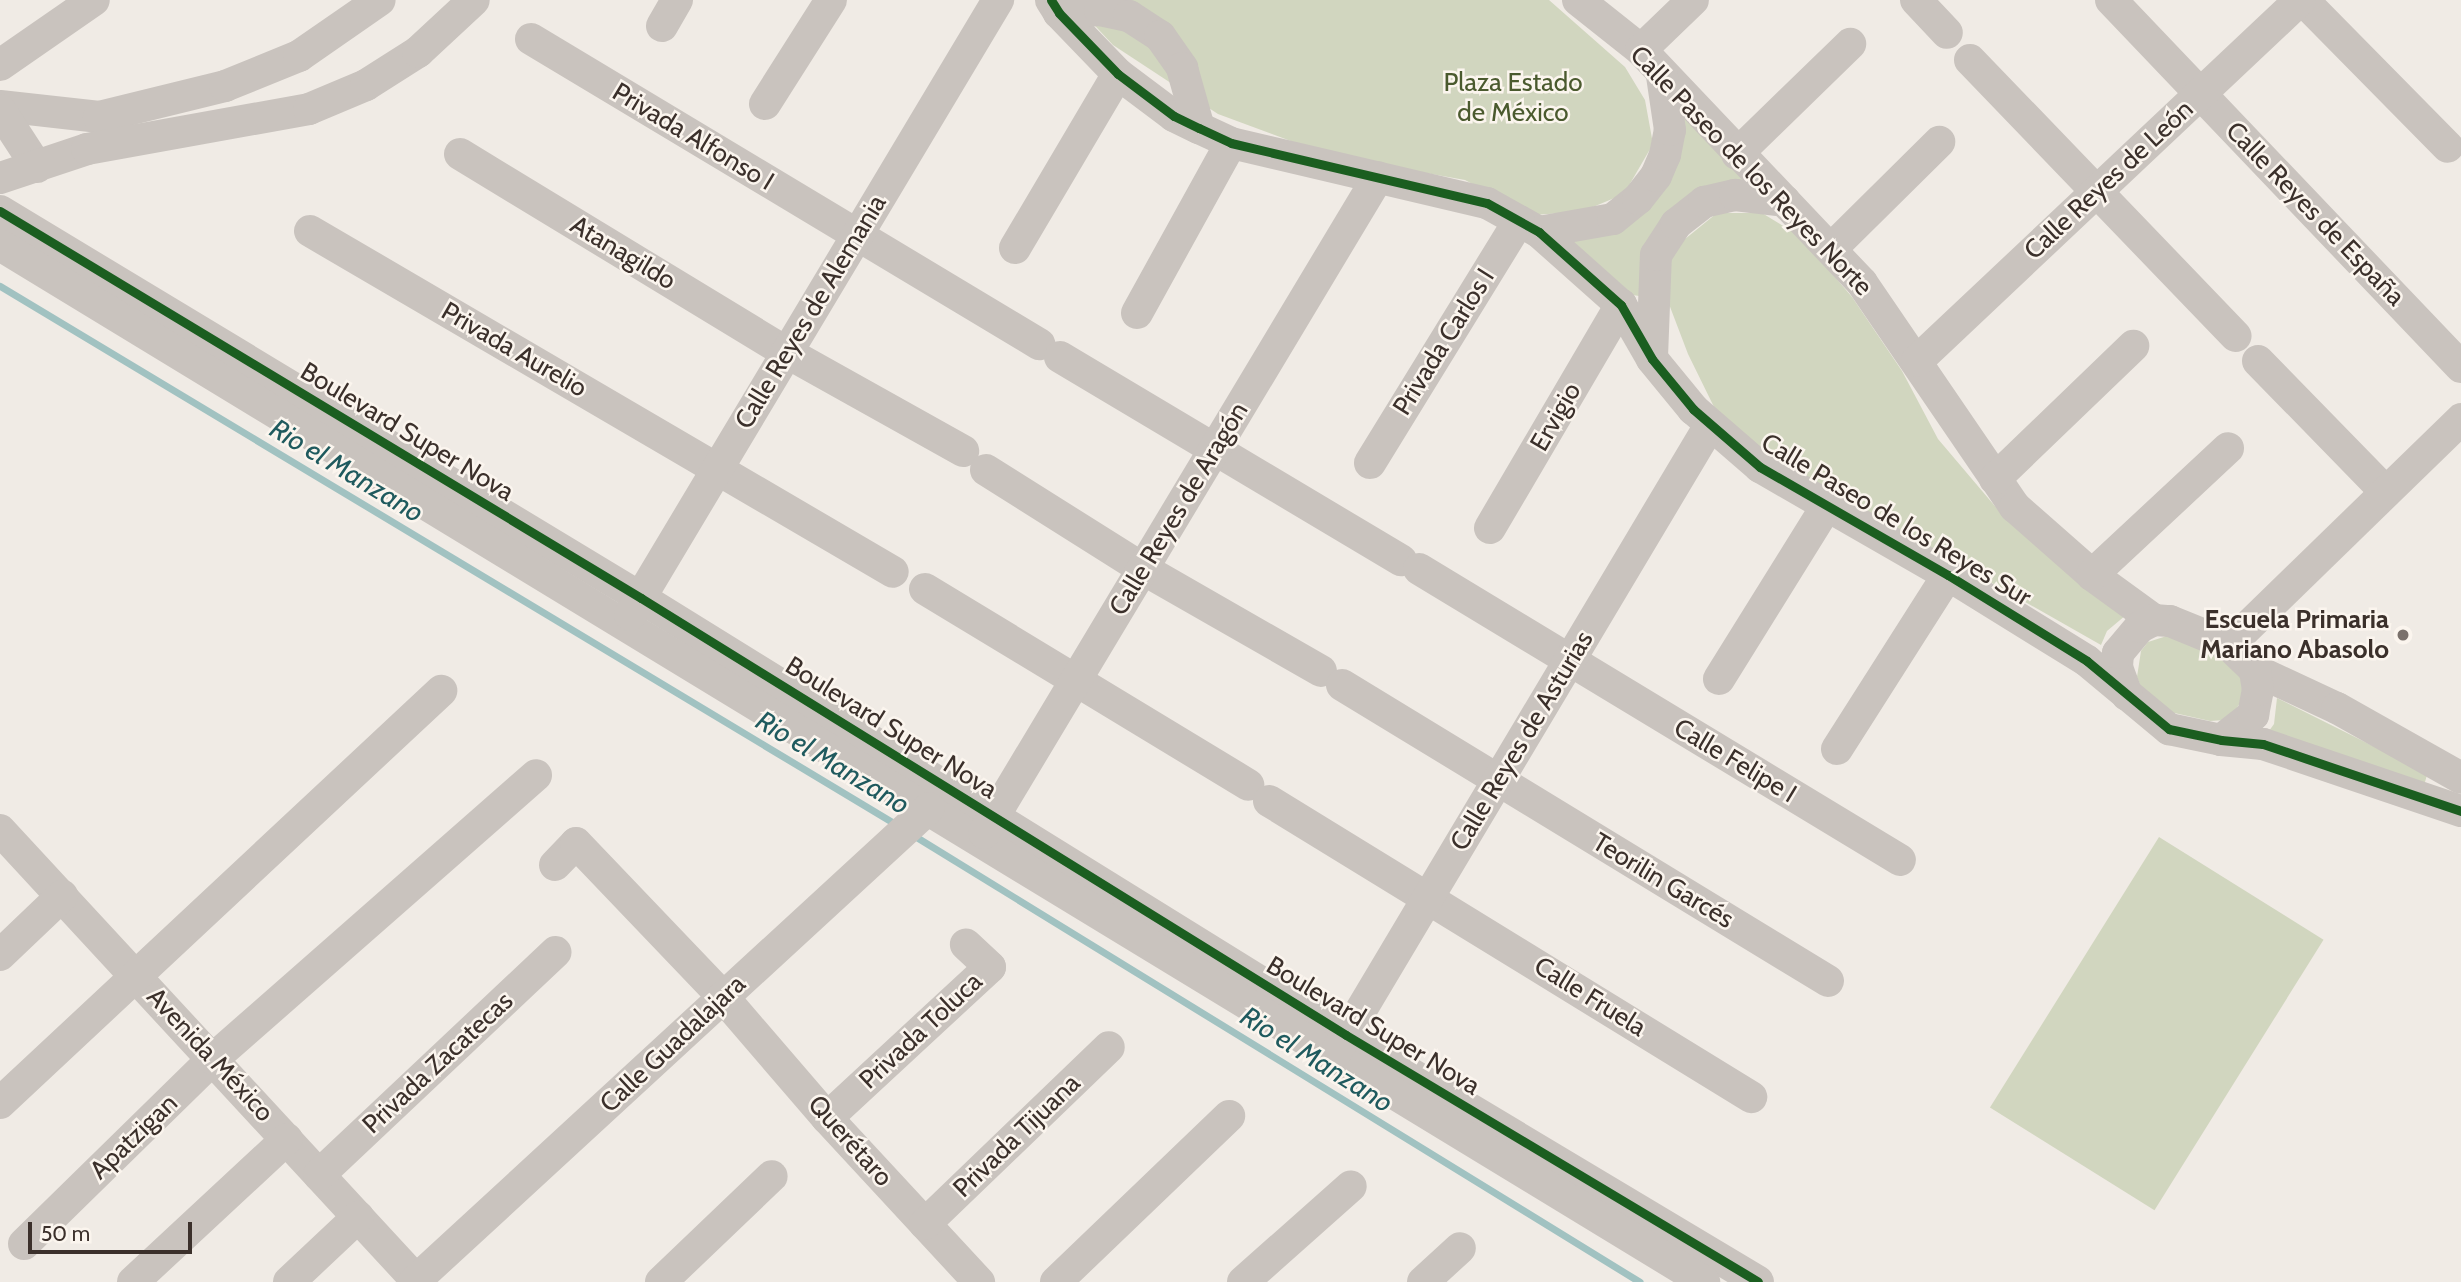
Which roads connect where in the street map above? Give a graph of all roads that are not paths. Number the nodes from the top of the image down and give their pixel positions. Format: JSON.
{"nodes":[{"id":1,"x":94,"y":0,"type":"edge"},
{"id":2,"x":380,"y":0,"type":"edge"},
{"id":3,"x":831,"y":0,"type":"edge"},
{"id":4,"x":998,"y":0,"type":"edge"},
{"id":5,"x":1578,"y":0,"type":"edge"},
{"id":6,"x":1693,"y":0,"type":"edge"},
{"id":7,"x":1916,"y":0,"type":"edge"},
{"id":8,"x":2111,"y":0,"type":"edge"},
{"id":9,"x":2302,"y":0,"type":"edge"},
{"id":10,"x":467,"y":3,"type":"edge"},
{"id":11,"x":1055,"y":6,"type":"edge"},
{"id":12,"x":1947,"y":33,"type":"dead end"},
{"id":13,"x":531,"y":39,"type":"dead end"},
{"id":14,"x":1850,"y":44,"type":"dead end"},
{"id":15,"x":1641,"y":50,"type":"junction"},
{"id":16,"x":1970,"y":60,"type":"dead end"},
{"id":17,"x":0,"y":65,"type":"edge"},
{"id":18,"x":1118,"y":74,"type":"junction"},
{"id":19,"x":1662,"y":76,"type":"junction"},
{"id":20,"x":2200,"y":94,"type":"junction"},
{"id":21,"x":765,"y":104,"type":"dead end"},
{"id":22,"x":0,"y":108,"type":"edge"},
{"id":23,"x":1199,"y":128,"type":"junction"},
{"id":24,"x":1939,"y":142,"type":"dead end"},
{"id":25,"x":1231,"y":143,"type":"junction"},
{"id":26,"x":1737,"y":153,"type":"junction"},
{"id":27,"x":460,"y":154,"type":"dead end"},
{"id":28,"x":2456,"y":158,"type":"edge"},
{"id":29,"x":37,"y":167,"type":"junction"},
{"id":30,"x":1378,"y":177,"type":"junction"},
{"id":31,"x":0,"y":178,"type":"edge"},
{"id":32,"x":2096,"y":192,"type":"junction"},
{"id":33,"x":1785,"y":201,"type":"junction"},
{"id":34,"x":0,"y":211,"type":"edge"},
{"id":35,"x":1529,"y":227,"type":"junction"},
{"id":36,"x":310,"y":231,"type":"dead end"},
{"id":37,"x":856,"y":236,"type":"junction"},
{"id":38,"x":0,"y":245,"type":"edge"},
{"id":39,"x":1015,"y":248,"type":"dead end"},
{"id":40,"x":1832,"y":248,"type":"junction"},
{"id":41,"x":1621,"y":305,"type":"junction"},
{"id":42,"x":1137,"y":313,"type":"dead end"},
{"id":43,"x":2236,"y":336,"type":"dead end"},
{"id":44,"x":2133,"y":346,"type":"dead end"},
{"id":45,"x":786,"y":352,"type":"junction"},
{"id":46,"x":1652,"y":359,"type":"junction"},
{"id":47,"x":1917,"y":361,"type":"junction"},
{"id":48,"x":2258,"y":361,"type":"dead end"},
{"id":49,"x":2461,"y":368,"type":"edge"},
{"id":50,"x":2461,"y":419,"type":"edge"},
{"id":51,"x":1710,"y":425,"type":"junction"},
{"id":52,"x":2228,"y":448,"type":"dead end"},
{"id":53,"x":1214,"y":451,"type":"junction"},
{"id":54,"x":1370,"y":463,"type":"dead end"},
{"id":55,"x":718,"y":469,"type":"junction"},
{"id":56,"x":1995,"y":478,"type":"junction"},
{"id":57,"x":2386,"y":492,"type":"junction"},
{"id":58,"x":1826,"y":507,"type":"junction"},
{"id":59,"x":1490,"y":528,"type":"dead end"},
{"id":60,"x":1143,"y":569,"type":"junction"},
{"id":61,"x":892,"y":572,"type":"dead end"},
{"id":62,"x":1948,"y":575,"type":"junction"},
{"id":63,"x":2092,"y":575,"type":"junction"},
{"id":64,"x":925,"y":589,"type":"dead end"},
{"id":65,"x":633,"y":611,"type":"junction"},
{"id":66,"x":2154,"y":620,"type":"junction"},
{"id":67,"x":2229,"y":645,"type":"junction"},
{"id":68,"x":1569,"y":661,"type":"junction"},
{"id":69,"x":2255,"y":670,"type":"junction"},
{"id":70,"x":1719,"y":679,"type":"dead end"},
{"id":71,"x":1075,"y":682,"type":"junction"},
{"id":72,"x":441,"y":691,"type":"dead end"},
{"id":73,"x":2127,"y":695,"type":"junction"},
{"id":74,"x":2221,"y":740,"type":"junction"},
{"id":75,"x":1837,"y":749,"type":"dead end"},
{"id":76,"x":536,"y":775,"type":"dead end"},
{"id":77,"x":2461,"y":778,"type":"edge"},
{"id":78,"x":1498,"y":781,"type":"junction"},
{"id":79,"x":2461,"y":811,"type":"edge"},
{"id":80,"x":924,"y":813,"type":"junction"},
{"id":81,"x":987,"y":828,"type":"junction"},
{"id":82,"x":0,"y":830,"type":"edge"},
{"id":83,"x":1900,"y":860,"type":"dead end"},
{"id":84,"x":555,"y":865,"type":"dead end"},
{"id":85,"x":62,"y":897,"type":"junction"},
{"id":86,"x":1429,"y":897,"type":"junction"},
{"id":87,"x":966,"y":945,"type":"dead end"},
{"id":88,"x":556,"y":952,"type":"dead end"},
{"id":89,"x":0,"y":955,"type":"edge"},
{"id":90,"x":136,"y":976,"type":"junction"},
{"id":91,"x":1828,"y":981,"type":"dead end"},
{"id":92,"x":723,"y":997,"type":"junction"},
{"id":93,"x":1340,"y":1045,"type":"junction"},
{"id":94,"x":1109,"y":1047,"type":"dead end"},
{"id":95,"x":213,"y":1059,"type":"junction"},
{"id":96,"x":1751,"y":1097,"type":"dead end"},
{"id":97,"x":0,"y":1103,"type":"edge"},
{"id":98,"x":1229,"y":1116,"type":"dead end"},
{"id":99,"x":827,"y":1118,"type":"junction"},
{"id":100,"x":287,"y":1139,"type":"junction"},
{"id":101,"x":320,"y":1175,"type":"junction"},
{"id":102,"x":772,"y":1176,"type":"dead end"},
{"id":103,"x":1351,"y":1186,"type":"dead end"},
{"id":104,"x":358,"y":1217,"type":"junction"},
{"id":105,"x":925,"y":1224,"type":"junction"},
{"id":106,"x":24,"y":1244,"type":"dead end"},
{"id":107,"x":1460,"y":1248,"type":"dead end"},
{"id":108,"x":416,"y":1281,"type":"edge"},
{"id":109,"x":133,"y":1282,"type":"edge"},
{"id":110,"x":289,"y":1282,"type":"edge"},
{"id":111,"x":661,"y":1282,"type":"edge"},
{"id":112,"x":979,"y":1282,"type":"edge"},
{"id":113,"x":1056,"y":1282,"type":"edge"},
{"id":114,"x":1243,"y":1282,"type":"edge"},
{"id":115,"x":1423,"y":1282,"type":"edge"},
{"id":116,"x":1704,"y":1282,"type":"edge"},
{"id":117,"x":1758,"y":1282,"type":"edge"}],
"edges":[{"from":1,"to":17,"type":"street"},
{"from":2,"to":22,"type":"street"},
{"from":3,"to":21,"type":"street"},
{"from":4,"to":37,"type":"street","name":"Calle Reyes de Alemania"},
{"from":5,"to":15,"type":"street","name":"Calle Paseo de los Reyes Norte"},
{"from":6,"to":15,"type":"street"},
{"from":7,"to":12,"type":"street"},
{"from":8,"to":20,"type":"street","name":"Calle Reyes de España"},
{"from":9,"to":20,"type":"street","name":"Calle Reyes de León"},
{"from":9,"to":28,"type":"street"},
{"from":10,"to":29,"type":"street"},
{"from":11,"to":18,"type":"street","name":"Calle Paseo de los Reyes Sur"},
{"from":11,"to":23,"type":"street"},
{"from":13,"to":37,"type":"street","name":"Privada Alfonso I"},
{"from":14,"to":26,"type":"street"},
{"from":15,"to":19,"type":"street","name":"Calle Paseo de los Reyes Norte"},
{"from":16,"to":32,"type":"street"},
{"from":18,"to":23,"type":"street","name":"Calle Paseo de los Reyes Sur"},
{"from":18,"to":39,"type":"street"},
{"from":19,"to":26,"type":"street","name":"Calle Paseo de los Reyes Norte"},
{"from":19,"to":35,"type":"street"},
{"from":20,"to":32,"type":"street","name":"Calle Reyes de León"},
{"from":20,"to":49,"type":"street","name":"Calle Reyes de España"},
{"from":22,"to":29,"type":"street"},
{"from":23,"to":25,"type":"street","name":"Calle Paseo de los Reyes Sur"},
{"from":24,"to":40,"type":"street"},
{"from":25,"to":30,"type":"street","name":"Calle Paseo de los Reyes Sur"},
{"from":25,"to":42,"type":"street"},
{"from":26,"to":33,"type":"street","name":"Calle Paseo de los Reyes Norte"},
{"from":27,"to":45,"type":"street","name":"Atanagildo"},
{"from":29,"to":31,"type":"street"},
{"from":30,"to":35,"type":"street","name":"Calle Paseo de los Reyes Sur"},
{"from":30,"to":53,"type":"street","name":"Calle Reyes de Aragón"},
{"from":32,"to":43,"type":"street"},
{"from":32,"to":47,"type":"street","name":"Calle Reyes de León"},
{"from":33,"to":40,"type":"street","name":"Calle Paseo de los Reyes Norte"},
{"from":33,"to":46,"type":"street"},
{"from":34,"to":65,"type":"street","name":"Boulevard Super Nova"},
{"from":35,"to":41,"type":"street","name":"Calle Paseo de los Reyes Sur"},
{"from":35,"to":54,"type":"street","name":"Privada Carlos I"},
{"from":36,"to":55,"type":"street","name":"Privada Aurelio"},
{"from":37,"to":45,"type":"street","name":"Calle Reyes de Alemania"},
{"from":37,"to":53,"type":"street","name":"Privada Alfonso I"},
{"from":38,"to":65,"type":"street","name":"Boulevard Super Nova"},
{"from":40,"to":47,"type":"street","name":"Calle Paseo de los Reyes Norte"},
{"from":41,"to":46,"type":"street","name":"Calle Paseo de los Reyes Sur"},
{"from":41,"to":59,"type":"street","name":"Ervigio"},
{"from":44,"to":56,"type":"street"},
{"from":45,"to":55,"type":"street","name":"Calle Reyes de Alemania"},
{"from":45,"to":60,"type":"street","name":"Atanagildo"},
{"from":46,"to":51,"type":"street","name":"Calle Paseo de los Reyes Sur"},
{"from":47,"to":56,"type":"street","name":"Calle Paseo de los Reyes Norte"},
{"from":48,"to":57,"type":"street"},
{"from":50,"to":57,"type":"street"},
{"from":51,"to":58,"type":"street","name":"Calle Paseo de los Reyes Sur"},
{"from":51,"to":68,"type":"street","name":"Calle Reyes de Asturias"},
{"from":52,"to":63,"type":"street"},
{"from":53,"to":60,"type":"street","name":"Calle Reyes de Aragón"},
{"from":53,"to":68,"type":"street","name":"Calle Felipe I"},
{"from":55,"to":61,"type":"street","name":"Privada Aurelio"},
{"from":55,"to":65,"type":"street","name":"Calle Reyes de Alemania"},
{"from":56,"to":63,"type":"street","name":"Calle Paseo de los Reyes Norte"},
{"from":57,"to":67,"type":"street"},
{"from":58,"to":62,"type":"street","name":"Calle Paseo de los Reyes Sur"},
{"from":58,"to":70,"type":"street"},
{"from":60,"to":71,"type":"street","name":"Calle Reyes de Aragón"},
{"from":60,"to":78,"type":"street","name":"Teorilin Garcés"},
{"from":62,"to":73,"type":"street","name":"Calle Paseo de los Reyes Sur"},
{"from":62,"to":75,"type":"street"},
{"from":63,"to":66,"type":"street","name":"Calle Paseo de los Reyes Norte"},
{"from":64,"to":71,"type":"street","name":"Calle Fruela"},
{"from":65,"to":80,"type":"street","name":"Boulevard Super Nova"},
{"from":65,"to":81,"type":"street","name":"Boulevard Super Nova"},
{"from":66,"to":67,"type":"street","name":"Calle Paseo de los Reyes Norte"},
{"from":66,"to":73,"type":"street"},
{"from":67,"to":69,"type":"street","name":"Calle Paseo de los Reyes Norte"},
{"from":68,"to":78,"type":"street","name":"Calle Reyes de Asturias"},
{"from":68,"to":83,"type":"street","name":"Calle Felipe I"},
{"from":69,"to":74,"type":"street"},
{"from":69,"to":77,"type":"street","name":"Calle Paseo de los Reyes Norte"},
{"from":71,"to":81,"type":"street","name":"Calle Reyes de Aragón"},
{"from":71,"to":86,"type":"street","name":"Calle Fruela"},
{"from":72,"to":90,"type":"street"},
{"from":73,"to":74,"type":"street","name":"Calle Paseo de los Reyes Sur"},
{"from":74,"to":79,"type":"street","name":"Calle Paseo de los Reyes Sur"},
{"from":76,"to":95,"type":"street","name":"Apatzigan"},
{"from":78,"to":86,"type":"street","name":"Calle Reyes de Asturias"},
{"from":78,"to":91,"type":"street","name":"Teorilin Garcés"},
{"from":80,"to":81,"type":"street","name":"Boulevard Super Nova"},
{"from":80,"to":92,"type":"street","name":"Calle Guadalajara"},
{"from":81,"to":93,"type":"street","name":"Boulevard Super Nova"},
{"from":82,"to":85,"type":"street","name":"Avenida México"},
{"from":84,"to":92,"type":"street","name":"Querétaro"},
{"from":85,"to":89,"type":"street"},
{"from":85,"to":90,"type":"street","name":"Avenida México"},
{"from":86,"to":93,"type":"street","name":"Calle Reyes de Asturias"},
{"from":86,"to":96,"type":"street","name":"Calle Fruela"},
{"from":87,"to":99,"type":"street","name":"Privada Toluca"},
{"from":88,"to":101,"type":"street","name":"Privada Zacatecas"},
{"from":90,"to":95,"type":"street","name":"Avenida México"},
{"from":90,"to":97,"type":"street"},
{"from":92,"to":99,"type":"street","name":"Querétaro"},
{"from":92,"to":108,"type":"street","name":"Calle Guadalajara"},
{"from":93,"to":116,"type":"street","name":"Boulevard Super Nova"},
{"from":93,"to":117,"type":"street","name":"Boulevard Super Nova"},
{"from":94,"to":105,"type":"street","name":"Privada Tijuana"},
{"from":95,"to":100,"type":"street","name":"Avenida México"},
{"from":95,"to":106,"type":"street","name":"Apatzigan"},
{"from":98,"to":113,"type":"street"},
{"from":99,"to":105,"type":"street","name":"Querétaro"},
{"from":100,"to":101,"type":"street","name":"Avenida México"},
{"from":100,"to":109,"type":"street"},
{"from":101,"to":104,"type":"street","name":"Avenida México"},
{"from":102,"to":111,"type":"street"},
{"from":103,"to":114,"type":"street"},
{"from":104,"to":108,"type":"street","name":"Avenida México"},
{"from":104,"to":110,"type":"street"},
{"from":105,"to":112,"type":"street","name":"Querétaro"},
{"from":107,"to":115,"type":"street"}]}
